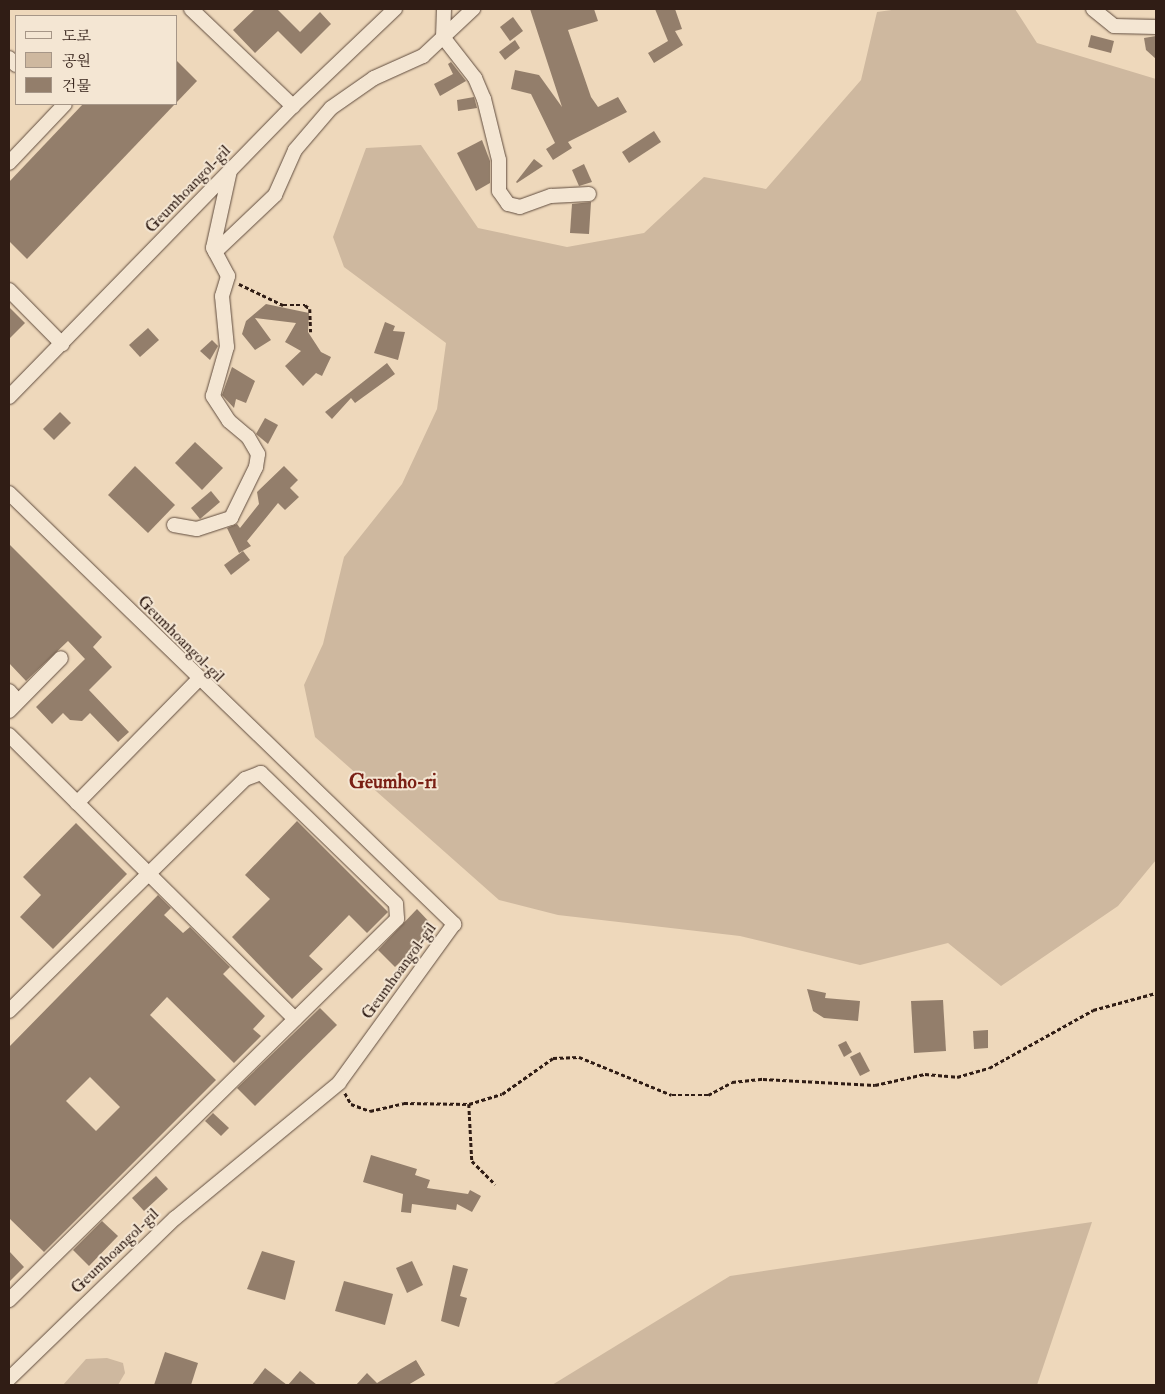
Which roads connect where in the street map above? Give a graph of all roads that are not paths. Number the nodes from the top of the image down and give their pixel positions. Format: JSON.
{"nodes":[{"id":1,"x":190,"y":9,"type":"edge"},
{"id":2,"x":395,"y":9,"type":"edge"},
{"id":3,"x":444,"y":9,"type":"edge"},
{"id":4,"x":473,"y":9,"type":"edge"},
{"id":5,"x":1093,"y":9,"type":"edge"},
{"id":6,"x":1156,"y":27,"type":"edge"},
{"id":7,"x":443,"y":37,"type":"junction"},
{"id":8,"x":61,"y":105,"type":"edge"},
{"id":9,"x":293,"y":106,"type":"junction"},
{"id":10,"x":9,"y":163,"type":"edge"},
{"id":11,"x":230,"y":171,"type":"junction"},
{"id":12,"x":588,"y":194,"type":"dead end"},
{"id":13,"x":215,"y":252,"type":"junction"},
{"id":14,"x":9,"y":290,"type":"edge"},
{"id":15,"x":62,"y":344,"type":"junction"},
{"id":16,"x":9,"y":397,"type":"edge"},
{"id":17,"x":9,"y":493,"type":"edge"},
{"id":18,"x":174,"y":524,"type":"dead end"},
{"id":19,"x":61,"y":658,"type":"dead end"},
{"id":20,"x":198,"y":680,"type":"junction"},
{"id":21,"x":12,"y":701,"type":"edge"},
{"id":22,"x":9,"y":735,"type":"edge"},
{"id":23,"x":77,"y":803,"type":"junction"},
{"id":24,"x":149,"y":874,"type":"junction"},
{"id":25,"x":9,"y":1011,"type":"edge"},
{"id":26,"x":295,"y":1019,"type":"junction"},
{"id":27,"x":9,"y":1300,"type":"edge"},
{"id":28,"x":9,"y":1379,"type":"edge"}],
"edges":[{"from":1,"to":9,"type":"street"},
{"from":2,"to":9,"type":"street","name":"Geumhoangol-gil"},
{"from":3,"to":7,"type":"street"},
{"from":4,"to":7,"type":"street"},
{"from":5,"to":6,"type":"street"},
{"from":7,"to":12,"type":"street"},
{"from":7,"to":13,"type":"street"},
{"from":8,"to":10,"type":"street"},
{"from":9,"to":11,"type":"street","name":"Geumhoangol-gil"},
{"from":11,"to":13,"type":"street"},
{"from":11,"to":15,"type":"street","name":"Geumhoangol-gil"},
{"from":13,"to":18,"type":"street"},
{"from":14,"to":15,"type":"street"},
{"from":15,"to":16,"type":"street","name":"Geumhoangol-gil"},
{"from":17,"to":20,"type":"street","name":"Geumhoangol-gil"},
{"from":19,"to":21,"type":"street"},
{"from":20,"to":23,"type":"street"},
{"from":20,"to":28,"type":"street","name":"Geumhoangol-gil"},
{"from":22,"to":23,"type":"street"},
{"from":23,"to":24,"type":"street"},
{"from":24,"to":25,"type":"street"},
{"from":24,"to":26,"type":"street"},
{"from":24,"to":26,"type":"street"},
{"from":26,"to":27,"type":"street"}]}
